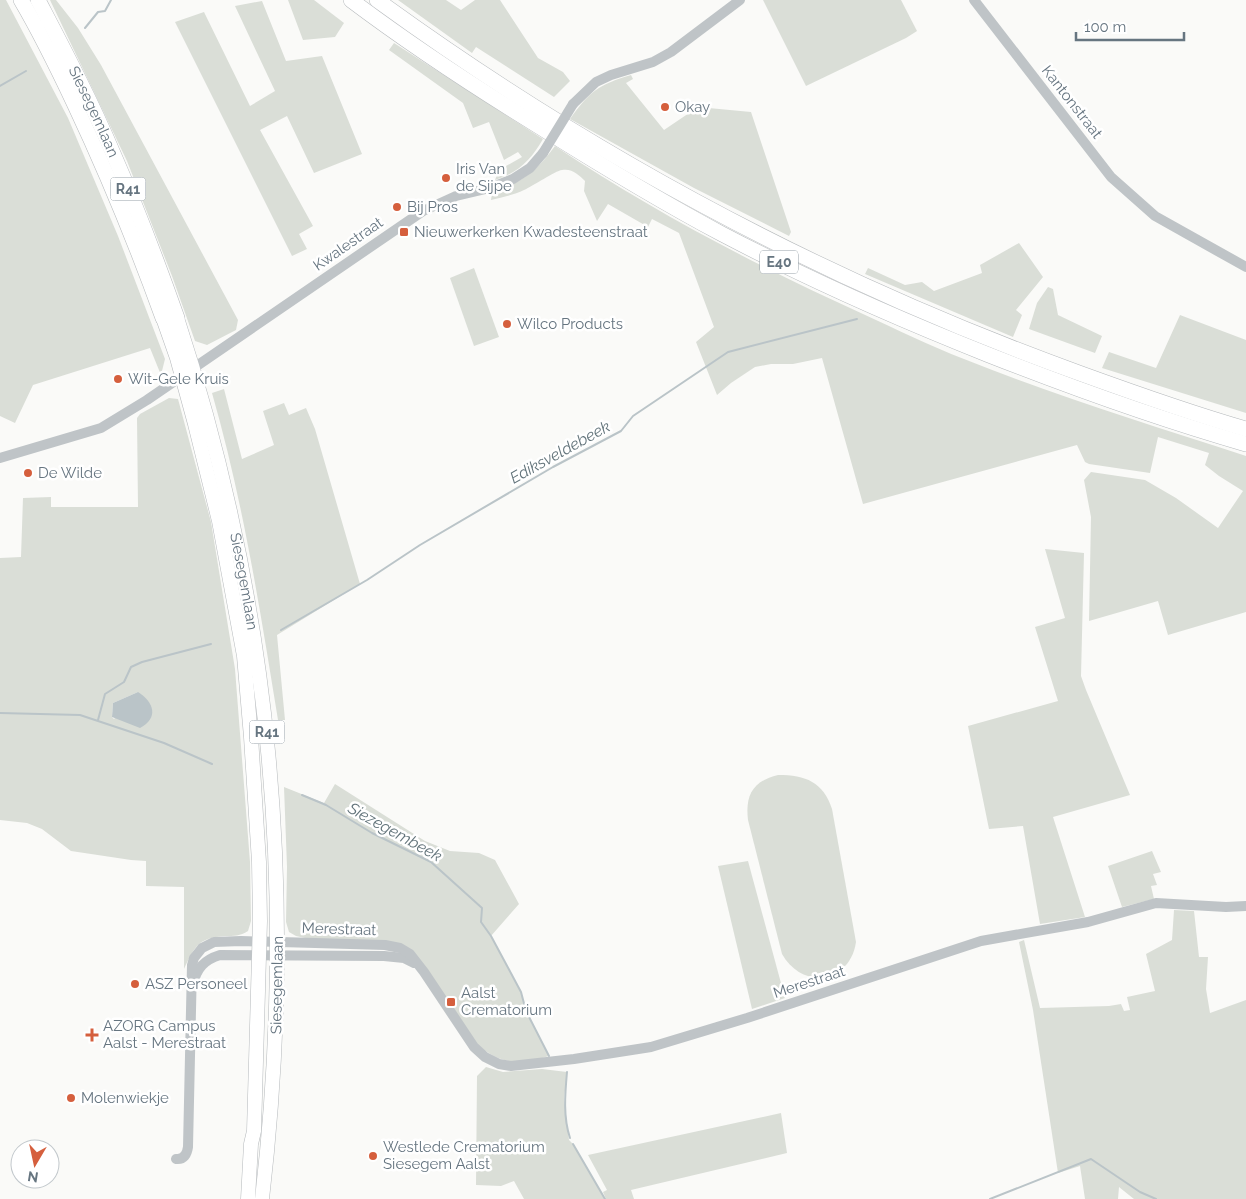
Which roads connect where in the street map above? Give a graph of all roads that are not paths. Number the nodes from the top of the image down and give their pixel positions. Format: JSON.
{"nodes":[{"id":1,"x":21,"y":0,"type":"edge"},
{"id":2,"x":38,"y":0,"type":"edge"},
{"id":3,"x":351,"y":0,"type":"edge"},
{"id":4,"x":378,"y":0,"type":"edge"},
{"id":5,"x":740,"y":0,"type":"edge"},
{"id":6,"x":974,"y":0,"type":"edge"},
{"id":7,"x":1246,"y":267,"type":"edge"},
{"id":8,"x":170,"y":318,"type":"junction"},
{"id":9,"x":193,"y":368,"type":"junction"},
{"id":10,"x":182,"y":377,"type":"junction"},
{"id":11,"x":1246,"y":429,"type":"edge"},
{"id":12,"x":1246,"y":444,"type":"edge"},
{"id":13,"x":0,"y":458,"type":"edge"},
{"id":14,"x":1246,"y":906,"type":"edge"},
{"id":15,"x":259,"y":942,"type":"junction"},
{"id":16,"x":278,"y":949,"type":"junction"},
{"id":17,"x":258,"y":956,"type":"junction"},
{"id":18,"x":191,"y":992,"type":"junction"},
{"id":19,"x":176,"y":1159,"type":"dead end"},
{"id":20,"x":248,"y":1199,"type":"edge"},
{"id":21,"x":262,"y":1199,"type":"edge"}],
"edges":[{"from":1,"to":8,"type":"highway","name":"Siesegemlaan","number":"R41"},
{"from":2,"to":8,"type":"highway","name":"Siesegemlaan","number":"R41"},
{"from":3,"to":12,"type":"highway","number":"E40"},
{"from":4,"to":11,"type":"highway","number":"E40"},
{"from":5,"to":9,"type":"street","name":"Kwalestraat","bridge":true},
{"from":6,"to":7,"type":"street","name":"Kantonstraat"},
{"from":8,"to":9,"type":"highway","name":"Siesegemlaan","number":"R41"},
{"from":8,"to":10,"type":"highway","name":"Siesegemlaan","number":"R41"},
{"from":9,"to":10,"type":"street","name":"Kwalestraat"},
{"from":9,"to":16,"type":"highway","name":"Siesegemlaan","number":"R41"},
{"from":10,"to":13,"type":"street","name":"Kwalestraat"},
{"from":10,"to":15,"type":"highway","name":"Siesegemlaan","number":"R41"},
{"from":14,"to":16,"type":"street","name":"Merestraat"},
{"from":15,"to":16,"type":"street","name":"Merestraat"},
{"from":15,"to":17,"type":"highway","name":"Siesegemlaan","number":"R41"},
{"from":15,"to":18,"type":"street","name":"Merestraat"},
{"from":16,"to":17,"type":"street","name":"Merestraat"},
{"from":16,"to":21,"type":"highway","name":"Siesegemlaan","number":"R41"},
{"from":17,"to":18,"type":"street","name":"Merestraat"},
{"from":17,"to":20,"type":"highway","name":"Siesegemlaan","number":"R41"},
{"from":18,"to":19,"type":"street","name":"Merestraat"}]}
